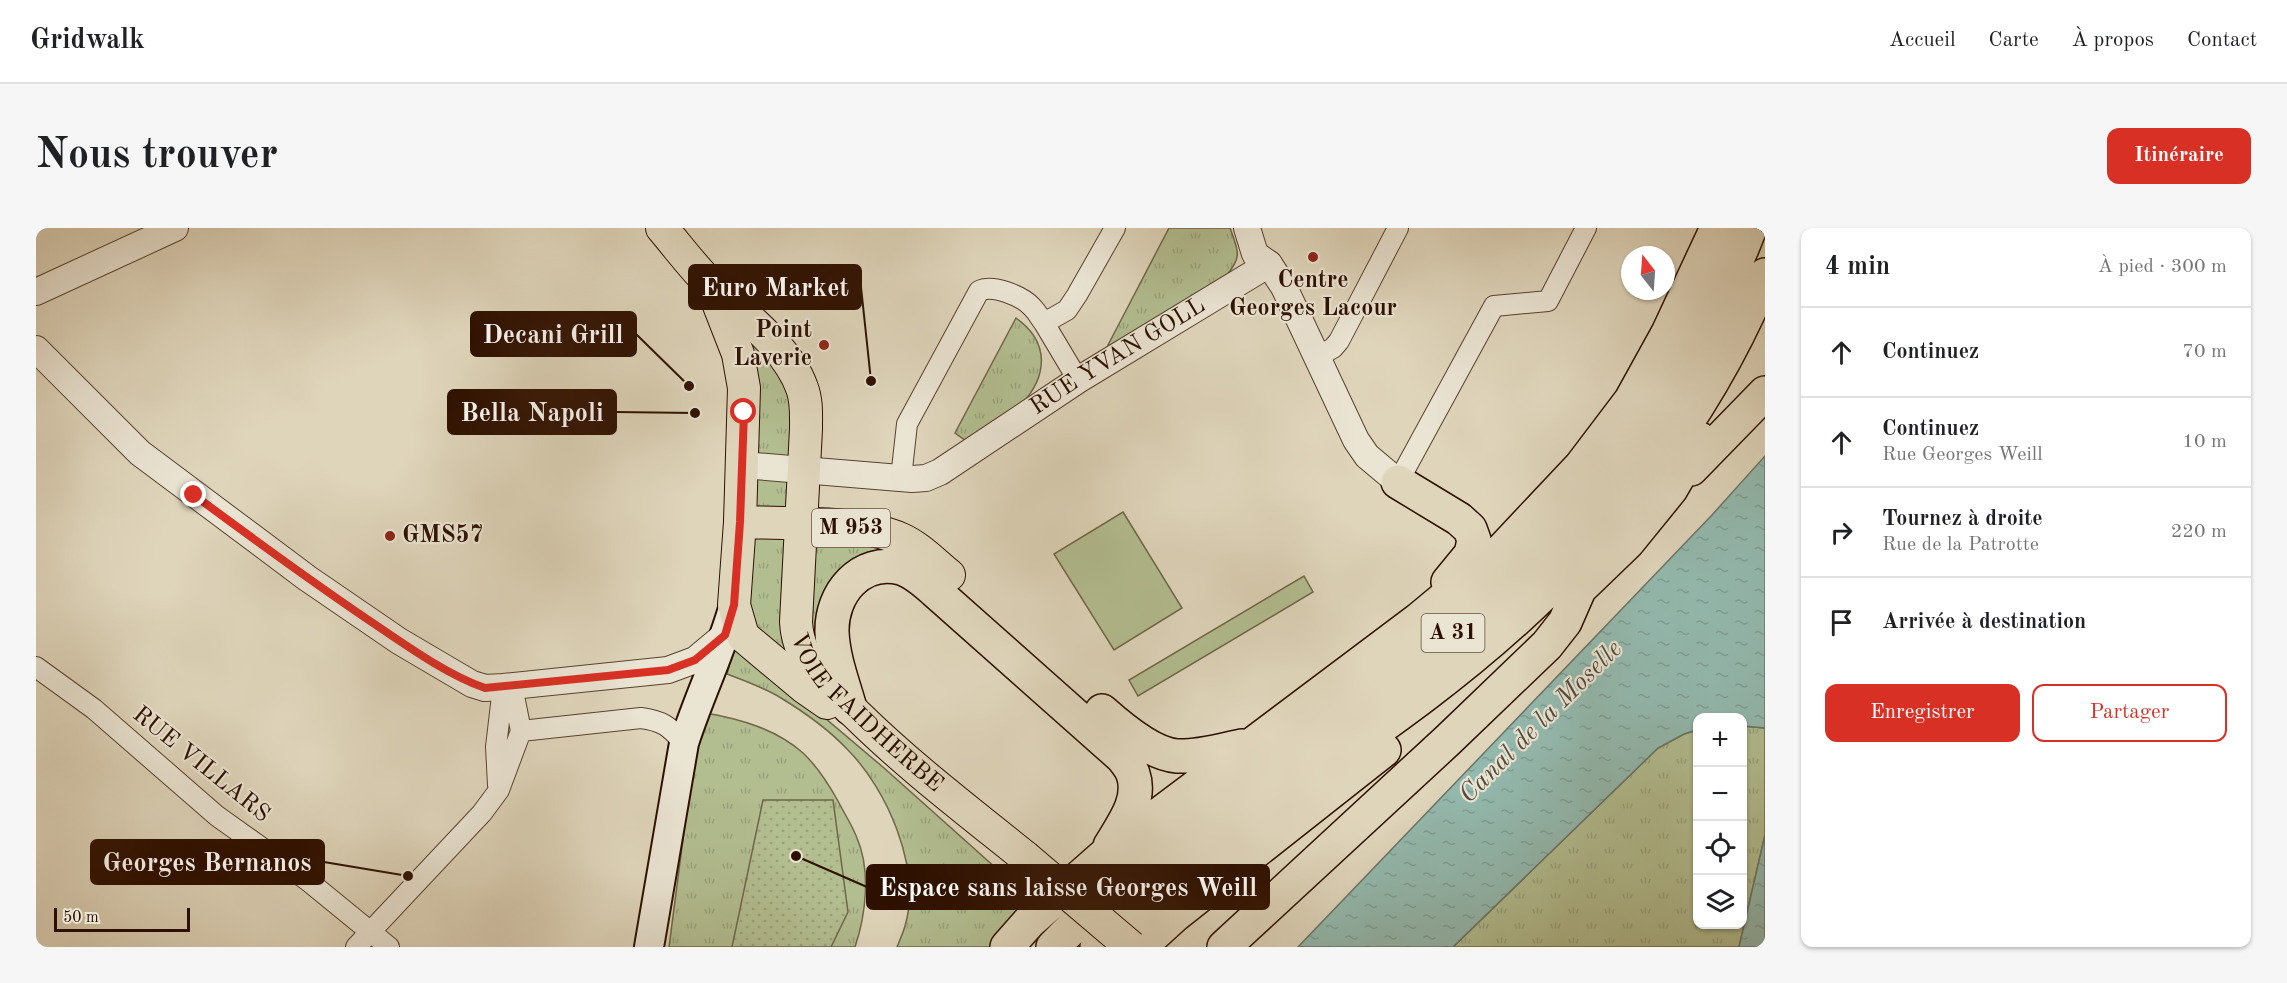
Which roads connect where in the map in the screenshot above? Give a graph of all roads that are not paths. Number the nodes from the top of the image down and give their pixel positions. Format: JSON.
{"nodes":[{"id":1,"x":176,"y":228,"type":"edge"},
{"id":2,"x":662,"y":228,"type":"edge"},
{"id":3,"x":1115,"y":228,"type":"edge"},
{"id":4,"x":1248,"y":228,"type":"edge"},
{"id":5,"x":1398,"y":228,"type":"edge"},
{"id":6,"x":1586,"y":228,"type":"edge"},
{"id":7,"x":1717,"y":228,"type":"edge"},
{"id":8,"x":1750,"y":228,"type":"edge"},
{"id":9,"x":1269,"y":264,"type":"junction"},
{"id":10,"x":1765,"y":275,"type":"edge"},
{"id":11,"x":712,"y":286,"type":"junction"},
{"id":12,"x":36,"y":292,"type":"edge"},
{"id":13,"x":1765,"y":319,"type":"edge"},
{"id":14,"x":1044,"y":323,"type":"junction"},
{"id":15,"x":36,"y":349,"type":"edge"},
{"id":16,"x":1317,"y":357,"type":"junction"},
{"id":17,"x":1078,"y":380,"type":"junction"},
{"id":18,"x":1765,"y":393,"type":"edge"},
{"id":19,"x":742,"y":465,"type":"junction"},
{"id":20,"x":804,"y":470,"type":"junction"},
{"id":21,"x":901,"y":478,"type":"junction"},
{"id":22,"x":1398,"y":482,"type":"junction"},
{"id":23,"x":1671,"y":489,"type":"junction"},
{"id":24,"x":740,"y":522,"type":"junction"},
{"id":25,"x":801,"y":525,"type":"junction"},
{"id":26,"x":950,"y":575,"type":"joint"},
{"id":27,"x":1579,"y":590,"type":"junction"},
{"id":28,"x":734,"y":605,"type":"junction"},
{"id":29,"x":1418,"y":620,"type":"junction"},
{"id":30,"x":725,"y":635,"type":"junction"},
{"id":31,"x":36,"y":667,"type":"edge"},
{"id":32,"x":508,"y":687,"type":"junction"},
{"id":33,"x":850,"y":708,"type":"junction"},
{"id":34,"x":521,"y":731,"type":"junction"},
{"id":35,"x":684,"y":742,"type":"junction"},
{"id":36,"x":887,"y":744,"type":"junction"},
{"id":37,"x":1250,"y":744,"type":"junction"},
{"id":38,"x":499,"y":790,"type":"junction"},
{"id":39,"x":1105,"y":855,"type":"junction"},
{"id":40,"x":371,"y":931,"type":"junction"},
{"id":41,"x":356,"y":947,"type":"edge"},
{"id":42,"x":389,"y":947,"type":"edge"},
{"id":43,"x":649,"y":947,"type":"edge"},
{"id":44,"x":1007,"y":947,"type":"edge"},
{"id":45,"x":1053,"y":947,"type":"edge"},
{"id":46,"x":1097,"y":947,"type":"edge"},
{"id":47,"x":1131,"y":947,"type":"edge"},
{"id":48,"x":1140,"y":947,"type":"edge"},
{"id":49,"x":1224,"y":947,"type":"edge"}],
"edges":[{"from":1,"to":12,"type":"street"},
{"from":2,"to":11,"type":"main road","number":"M 953"},
{"from":3,"to":14,"type":"street"},
{"from":4,"to":9,"type":"street"},
{"from":5,"to":16,"type":"street"},
{"from":6,"to":22,"type":"street"},
{"from":7,"to":29,"type":"highway"},
{"from":8,"to":45,"type":"highway","number":"A 31"},
{"from":9,"to":16,"type":"street"},
{"from":9,"to":17,"type":"street","name":"RUE YVAN GOLL"},
{"from":10,"to":46,"type":"highway","number":"A 31"},
{"from":11,"to":19,"type":"main road","number":"M 953"},
{"from":11,"to":20,"type":"main road","number":"M 953"},
{"from":13,"to":23,"type":"highway"},
{"from":14,"to":17,"type":"street"},
{"from":14,"to":21,"type":"street"},
{"from":15,"to":32,"type":"street"},
{"from":16,"to":22,"type":"street"},
{"from":17,"to":21,"type":"street","name":"RUE YVAN GOLL"},
{"from":18,"to":23,"type":"highway"},
{"from":19,"to":20,"type":"street","name":"RUE YVAN GOLL"},
{"from":19,"to":24,"type":"main road","number":"M 953"},
{"from":20,"to":21,"type":"street","name":"RUE YVAN GOLL"},
{"from":20,"to":25,"type":"main road","number":"M 953"},
{"from":22,"to":29,"type":"highway"},
{"from":23,"to":27,"type":"highway"},
{"from":24,"to":25,"type":"main road","number":"M 953"},
{"from":24,"to":28,"type":"main road","number":"M 953"},
{"from":25,"to":26,"type":"main road","number":"M 953"},
{"from":25,"to":33,"type":"main road","name":"VOIE FAIDHERBE","number":"M 953"},
{"from":26,"to":37,"type":"highway"},
{"from":27,"to":48,"type":"highway"},
{"from":27,"to":49,"type":"highway"},
{"from":28,"to":30,"type":"main road"},
{"from":28,"to":36,"type":"main road","number":"M 953"},
{"from":29,"to":37,"type":"highway"},
{"from":30,"to":32,"type":"street"},
{"from":30,"to":35,"type":"main road"},
{"from":31,"to":40,"type":"street","name":"RUE VILLARS"},
{"from":32,"to":34,"type":"street"},
{"from":32,"to":38,"type":"street"},
{"from":33,"to":36,"type":"main road","name":"VOIE FAIDHERBE","number":"M 953"},
{"from":33,"to":39,"type":"highway"},
{"from":34,"to":35,"type":"street"},
{"from":34,"to":38,"type":"street"},
{"from":35,"to":43,"type":"main road"},
{"from":36,"to":47,"type":"main road","name":"VOIE FAIDHERBE","number":"M 953","bridge":true},
{"from":37,"to":39,"type":"highway"},
{"from":38,"to":40,"type":"street"},
{"from":39,"to":44,"type":"highway"},
{"from":40,"to":41,"type":"street"},
{"from":40,"to":42,"type":"street","name":"RUE VILLARS"}]}
